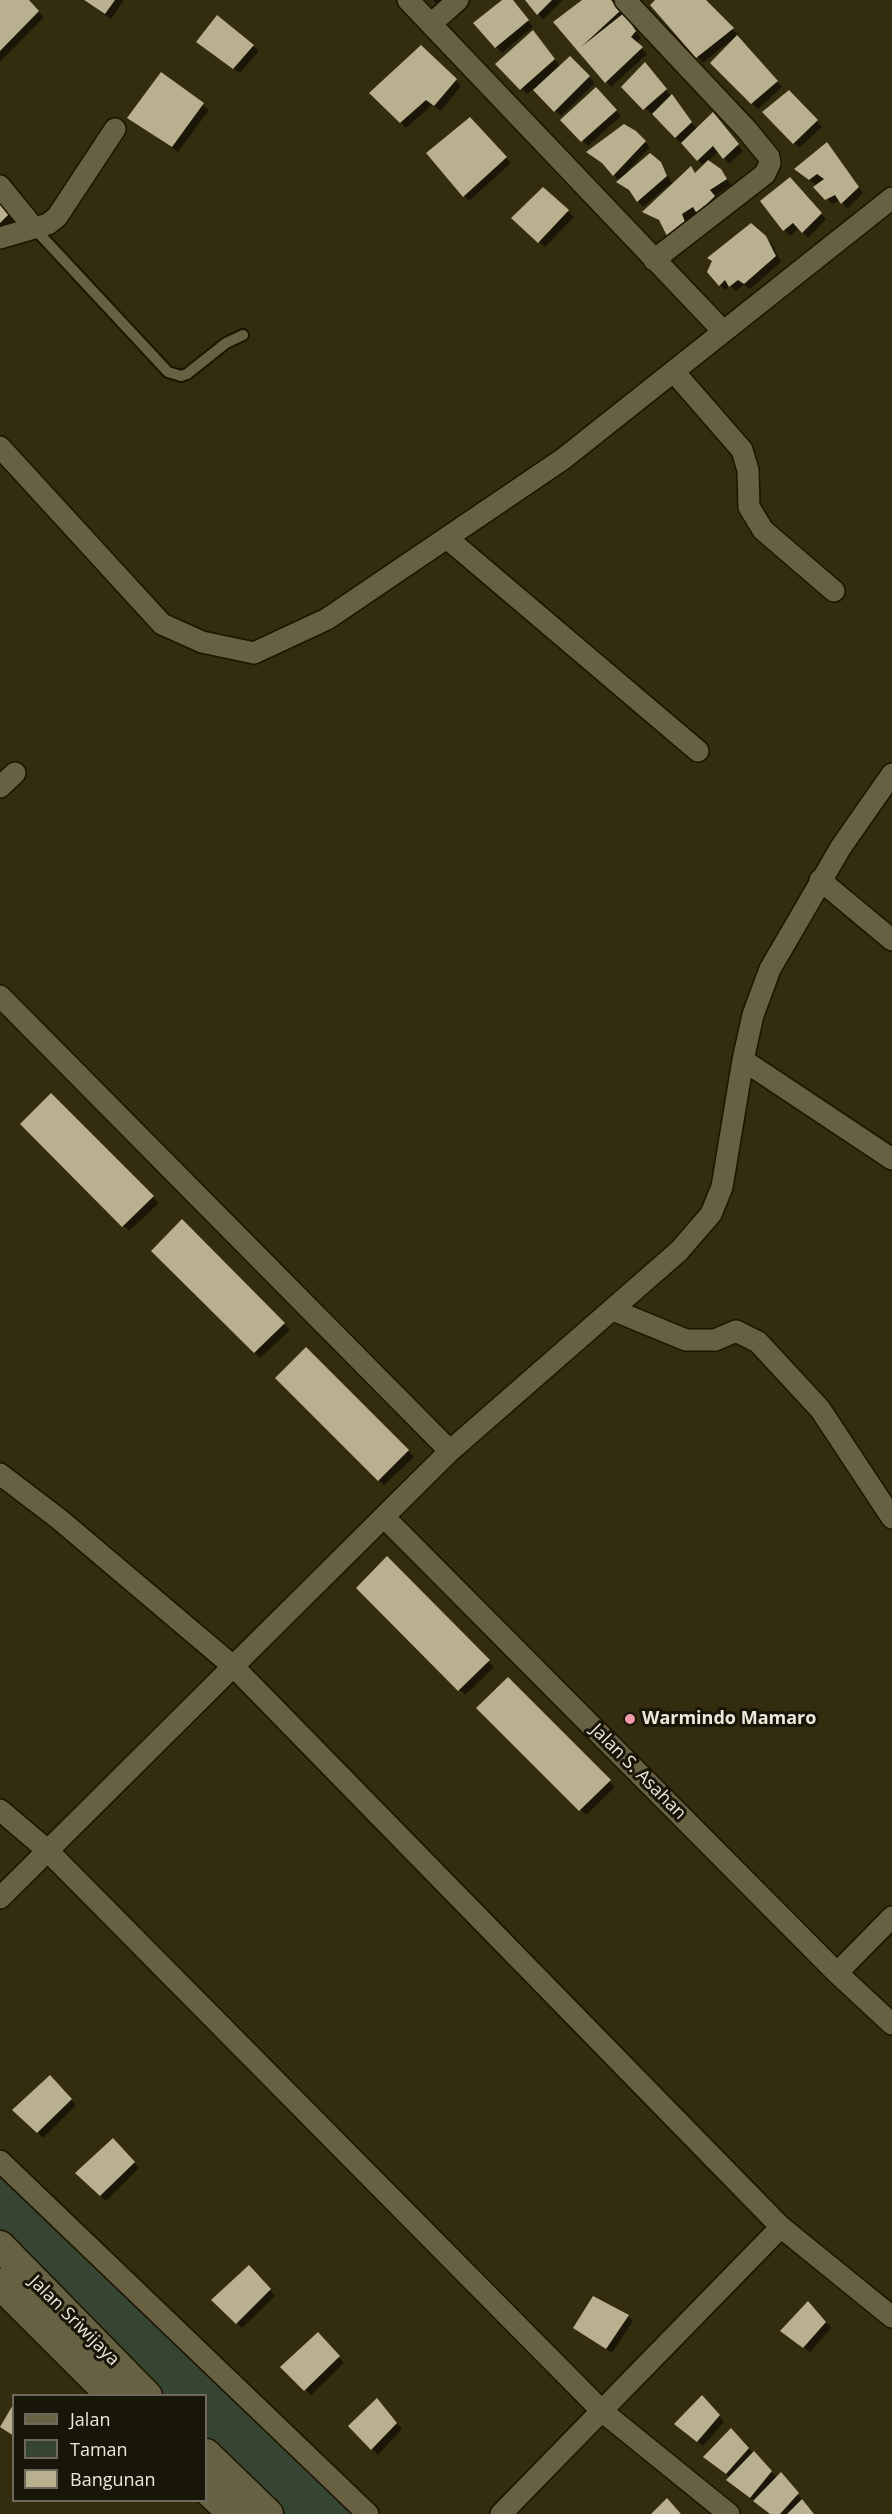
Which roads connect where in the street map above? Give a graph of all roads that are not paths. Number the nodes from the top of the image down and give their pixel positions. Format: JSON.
{"nodes":[{"id":1,"x":408,"y":0,"type":"edge"},
{"id":2,"x":458,"y":0,"type":"edge"},
{"id":3,"x":625,"y":0,"type":"edge"},
{"id":4,"x":431,"y":24,"type":"junction"},
{"id":5,"x":115,"y":129,"type":"dead end"},
{"id":6,"x":0,"y":186,"type":"edge"},
{"id":7,"x":892,"y":198,"type":"edge"},
{"id":8,"x":34,"y":228,"type":"junction"},
{"id":9,"x":0,"y":238,"type":"edge"},
{"id":10,"x":654,"y":260,"type":"junction"},
{"id":11,"x":723,"y":331,"type":"junction"},
{"id":12,"x":243,"y":335,"type":"dead end"},
{"id":13,"x":675,"y":373,"type":"junction"},
{"id":14,"x":0,"y":447,"type":"edge"},
{"id":15,"x":447,"y":538,"type":"junction"},
{"id":16,"x":834,"y":591,"type":"dead end"},
{"id":17,"x":698,"y":751,"type":"dead end"},
{"id":18,"x":892,"y":774,"type":"edge"},
{"id":19,"x":820,"y":880,"type":"junction"},
{"id":20,"x":892,"y":940,"type":"edge"},
{"id":21,"x":0,"y":996,"type":"edge"},
{"id":22,"x":743,"y":1060,"type":"junction"},
{"id":23,"x":892,"y":1159,"type":"edge"},
{"id":24,"x":613,"y":1310,"type":"junction"},
{"id":25,"x":450,"y":1451,"type":"junction"},
{"id":26,"x":0,"y":1474,"type":"edge"},
{"id":27,"x":385,"y":1518,"type":"junction"},
{"id":28,"x":892,"y":1518,"type":"edge"},
{"id":29,"x":234,"y":1667,"type":"junction"},
{"id":30,"x":0,"y":1810,"type":"edge"},
{"id":31,"x":47,"y":1850,"type":"junction"},
{"id":32,"x":0,"y":1898,"type":"edge"},
{"id":33,"x":892,"y":1917,"type":"edge"},
{"id":34,"x":837,"y":1973,"type":"junction"},
{"id":35,"x":892,"y":2024,"type":"edge"},
{"id":36,"x":0,"y":2161,"type":"edge"},
{"id":37,"x":781,"y":2227,"type":"junction"},
{"id":38,"x":0,"y":2246,"type":"edge"},
{"id":39,"x":0,"y":2284,"type":"edge"},
{"id":40,"x":892,"y":2317,"type":"edge"},
{"id":41,"x":110,"y":2394,"type":"edge"},
{"id":42,"x":145,"y":2394,"type":"edge"},
{"id":43,"x":603,"y":2412,"type":"junction"},
{"id":44,"x":207,"y":2455,"type":"edge"},
{"id":45,"x":207,"y":2489,"type":"edge"},
{"id":46,"x":233,"y":2514,"type":"edge"},
{"id":47,"x":268,"y":2514,"type":"edge"},
{"id":48,"x":368,"y":2514,"type":"edge"},
{"id":49,"x":501,"y":2514,"type":"edge"},
{"id":50,"x":729,"y":2514,"type":"edge"}],
"edges":[{"from":1,"to":4,"type":"street"},
{"from":2,"to":4,"type":"street"},
{"from":3,"to":10,"type":"street"},
{"from":4,"to":10,"type":"street"},
{"from":5,"to":8,"type":"street"},
{"from":6,"to":8,"type":"street"},
{"from":7,"to":11,"type":"street"},
{"from":8,"to":9,"type":"street"},
{"from":8,"to":12,"type":"lane"},
{"from":10,"to":11,"type":"street"},
{"from":11,"to":13,"type":"street"},
{"from":13,"to":15,"type":"street"},
{"from":13,"to":16,"type":"street"},
{"from":14,"to":15,"type":"street"},
{"from":15,"to":17,"type":"street"},
{"from":18,"to":19,"type":"street"},
{"from":19,"to":20,"type":"street"},
{"from":19,"to":22,"type":"street"},
{"from":21,"to":25,"type":"street"},
{"from":22,"to":23,"type":"street"},
{"from":22,"to":24,"type":"street"},
{"from":24,"to":25,"type":"street"},
{"from":24,"to":28,"type":"street"},
{"from":25,"to":27,"type":"street"},
{"from":26,"to":29,"type":"street"},
{"from":27,"to":29,"type":"street"},
{"from":27,"to":34,"type":"street","name":"Jalan S. Asahan"},
{"from":29,"to":31,"type":"street"},
{"from":29,"to":37,"type":"street"},
{"from":30,"to":31,"type":"street"},
{"from":31,"to":32,"type":"street"},
{"from":31,"to":43,"type":"street"},
{"from":33,"to":34,"type":"street"},
{"from":34,"to":35,"type":"street","name":"Jalan S. Asahan"},
{"from":36,"to":48,"type":"street"},
{"from":37,"to":40,"type":"street"},
{"from":37,"to":43,"type":"street"},
{"from":38,"to":42,"type":"main road","name":"Jalan Sriwijaya"},
{"from":39,"to":41,"type":"main road","name":"Jalan Sriwijaya"},
{"from":43,"to":49,"type":"street"},
{"from":43,"to":50,"type":"street"},
{"from":44,"to":47,"type":"main road"},
{"from":45,"to":46,"type":"main road"}]}
